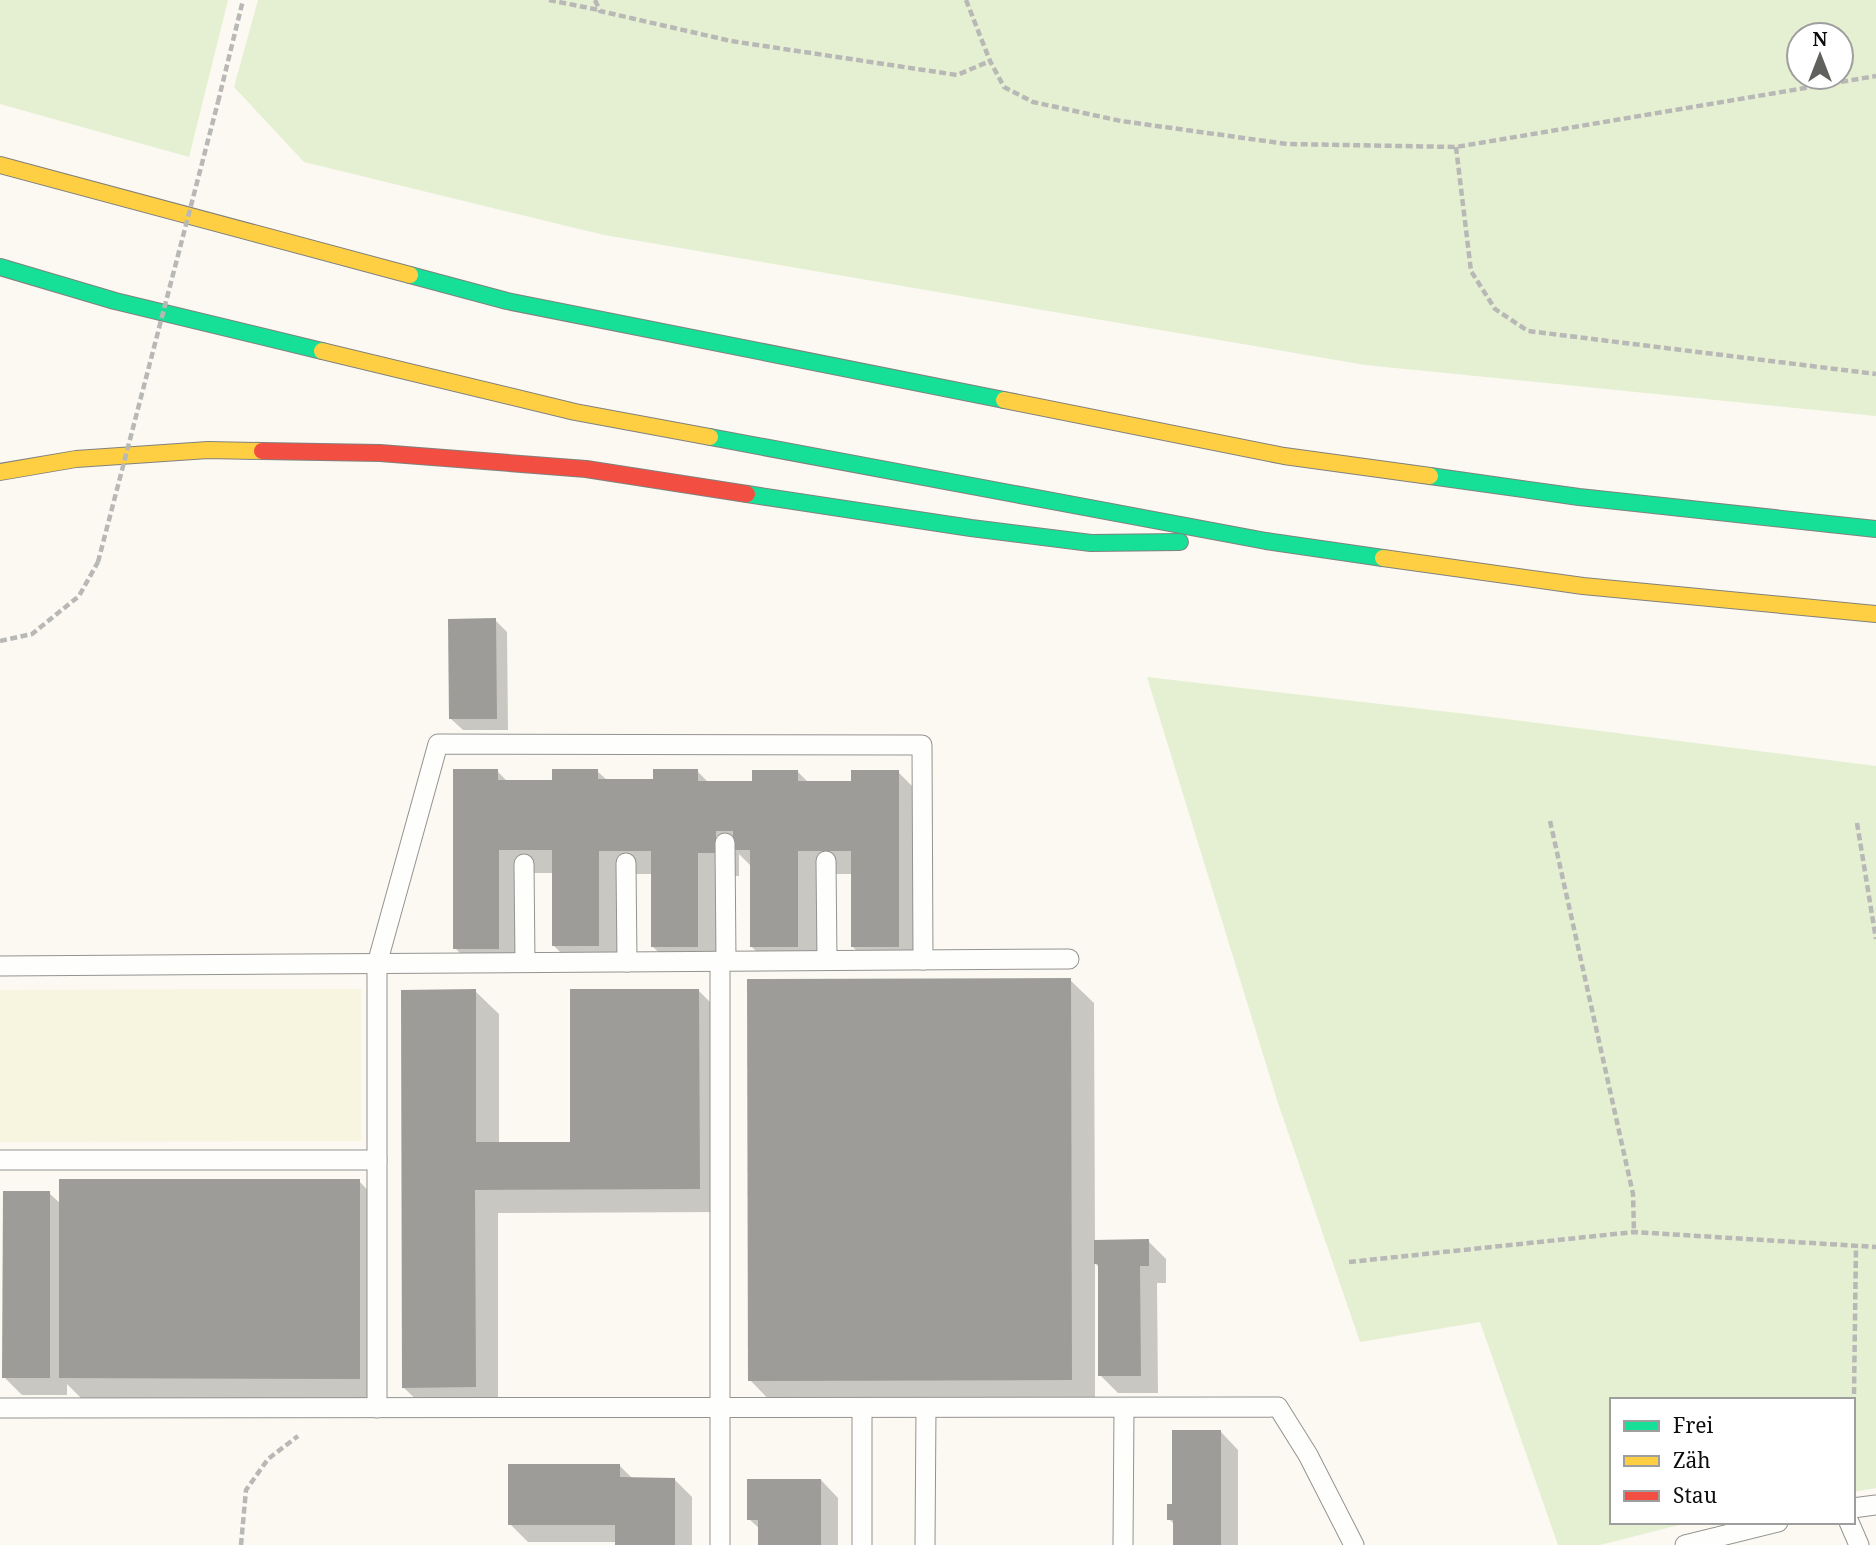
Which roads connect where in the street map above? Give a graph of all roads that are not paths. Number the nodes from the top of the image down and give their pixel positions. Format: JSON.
{"nodes":[{"id":1,"x":0,"y":165,"type":"edge"},
{"id":2,"x":0,"y":267,"type":"edge"},
{"id":3,"x":0,"y":472,"type":"edge"},
{"id":4,"x":1876,"y":529,"type":"edge"},
{"id":5,"x":1266,"y":541,"type":"junction"},
{"id":6,"x":1876,"y":614,"type":"edge"},
{"id":7,"x":725,"y":843,"type":"dead end"},
{"id":8,"x":826,"y":861,"type":"dead end"},
{"id":9,"x":626,"y":863,"type":"dead end"},
{"id":10,"x":524,"y":864,"type":"dead end"},
{"id":11,"x":1069,"y":959,"type":"dead end"},
{"id":12,"x":827,"y":960,"type":"junction"},
{"id":13,"x":923,"y":960,"type":"junction"},
{"id":14,"x":723,"y":961,"type":"junction"},
{"id":15,"x":525,"y":962,"type":"junction"},
{"id":16,"x":627,"y":962,"type":"junction"},
{"id":17,"x":377,"y":964,"type":"junction"},
{"id":18,"x":0,"y":967,"type":"edge"},
{"id":19,"x":0,"y":1160,"type":"edge"},
{"id":20,"x":377,"y":1160,"type":"junction"},
{"id":21,"x":0,"y":1408,"type":"edge"},
{"id":22,"x":377,"y":1408,"type":"junction"},
{"id":23,"x":720,"y":1408,"type":"junction"},
{"id":24,"x":862,"y":1408,"type":"junction"},
{"id":25,"x":926,"y":1408,"type":"junction"},
{"id":26,"x":1124,"y":1408,"type":"junction"},
{"id":27,"x":1876,"y":1505,"type":"edge"},
{"id":28,"x":1855,"y":1508,"type":"edge"},
{"id":29,"x":1770,"y":1524,"type":"edge"},
{"id":30,"x":1850,"y":1524,"type":"edge"},
{"id":31,"x":720,"y":1545,"type":"edge"},
{"id":32,"x":862,"y":1545,"type":"edge"},
{"id":33,"x":925,"y":1545,"type":"edge"},
{"id":34,"x":1123,"y":1545,"type":"edge"},
{"id":35,"x":1354,"y":1545,"type":"edge"},
{"id":36,"x":1685,"y":1545,"type":"edge"},
{"id":37,"x":1859,"y":1545,"type":"edge"}],
"edges":[{"from":1,"to":4,"type":"highway"},
{"from":2,"to":5,"type":"highway"},
{"from":3,"to":5,"type":"highway"},
{"from":5,"to":6,"type":"highway"},
{"from":7,"to":14,"type":"lane"},
{"from":8,"to":12,"type":"lane"},
{"from":9,"to":16,"type":"lane"},
{"from":10,"to":15,"type":"lane"},
{"from":11,"to":13,"type":"lane"},
{"from":12,"to":13,"type":"lane"},
{"from":12,"to":14,"type":"lane"},
{"from":13,"to":17,"type":"lane"},
{"from":14,"to":16,"type":"lane"},
{"from":14,"to":23,"type":"lane"},
{"from":15,"to":16,"type":"lane"},
{"from":15,"to":17,"type":"lane"},
{"from":17,"to":18,"type":"lane"},
{"from":17,"to":20,"type":"lane"},
{"from":19,"to":20,"type":"lane"},
{"from":20,"to":22,"type":"lane"},
{"from":21,"to":22,"type":"lane"},
{"from":22,"to":23,"type":"lane"},
{"from":23,"to":24,"type":"lane"},
{"from":23,"to":31,"type":"lane"},
{"from":24,"to":25,"type":"lane"},
{"from":24,"to":32,"type":"lane"},
{"from":25,"to":26,"type":"lane"},
{"from":25,"to":33,"type":"lane"},
{"from":26,"to":34,"type":"lane"},
{"from":26,"to":35,"type":"lane"},
{"from":27,"to":28,"type":"lane"},
{"from":29,"to":36,"type":"lane"},
{"from":30,"to":37,"type":"lane"}]}
